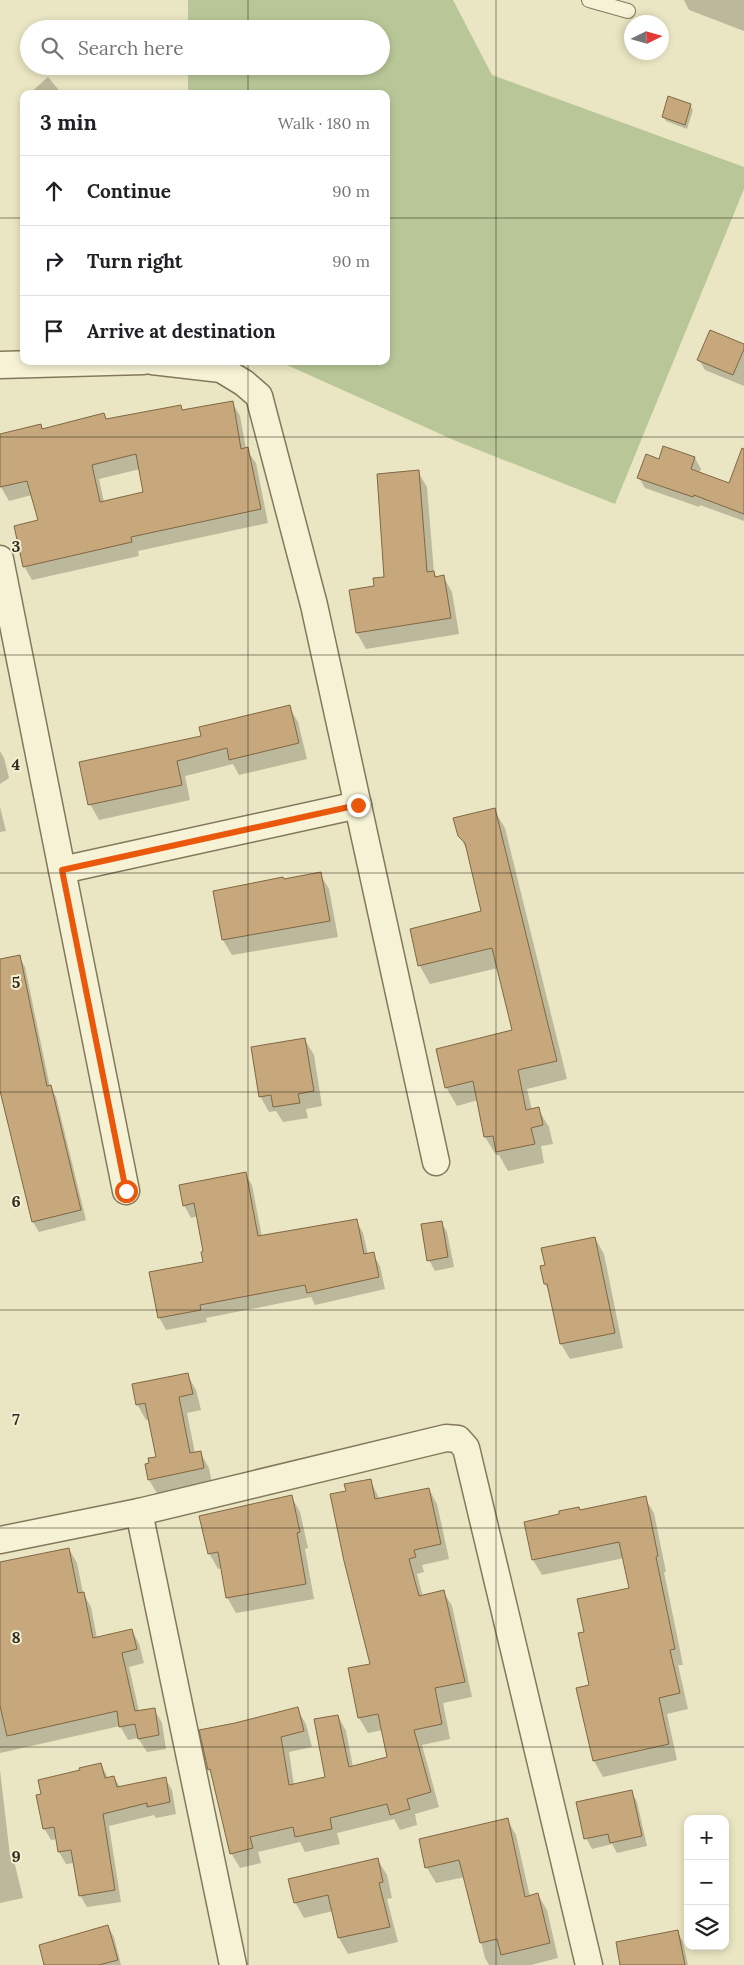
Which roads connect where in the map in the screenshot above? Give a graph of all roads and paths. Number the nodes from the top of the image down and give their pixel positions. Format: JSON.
{"nodes":[{"id":1,"x":589,"y":0,"type":"edge"},
{"id":2,"x":628,"y":11,"type":"dead end"},
{"id":3,"x":0,"y":364,"type":"edge"},
{"id":4,"x":20,"y":364,"type":"edge"},
{"id":5,"x":186,"y":365,"type":"edge"},
{"id":6,"x":0,"y":559,"type":"edge"},
{"id":7,"x":358,"y":805,"type":"junction"},
{"id":8,"x":62,"y":870,"type":"junction"},
{"id":9,"x":436,"y":1162,"type":"dead end"},
{"id":10,"x":126,"y":1191,"type":"dead end"},
{"id":11,"x":139,"y":1512,"type":"junction"},
{"id":12,"x":0,"y":1540,"type":"edge"},
{"id":13,"x":233,"y":1965,"type":"edge"},
{"id":14,"x":590,"y":1965,"type":"edge"}],
"edges":[{"from":1,"to":2,"type":"lane"},
{"from":3,"to":4,"type":"street"},
{"from":5,"to":7,"type":"street"},
{"from":6,"to":8,"type":"street"},
{"from":7,"to":8,"type":"street"},
{"from":7,"to":9,"type":"street"},
{"from":8,"to":10,"type":"street"},
{"from":11,"to":12,"type":"street"},
{"from":11,"to":13,"type":"street"},
{"from":11,"to":14,"type":"street"}]}
